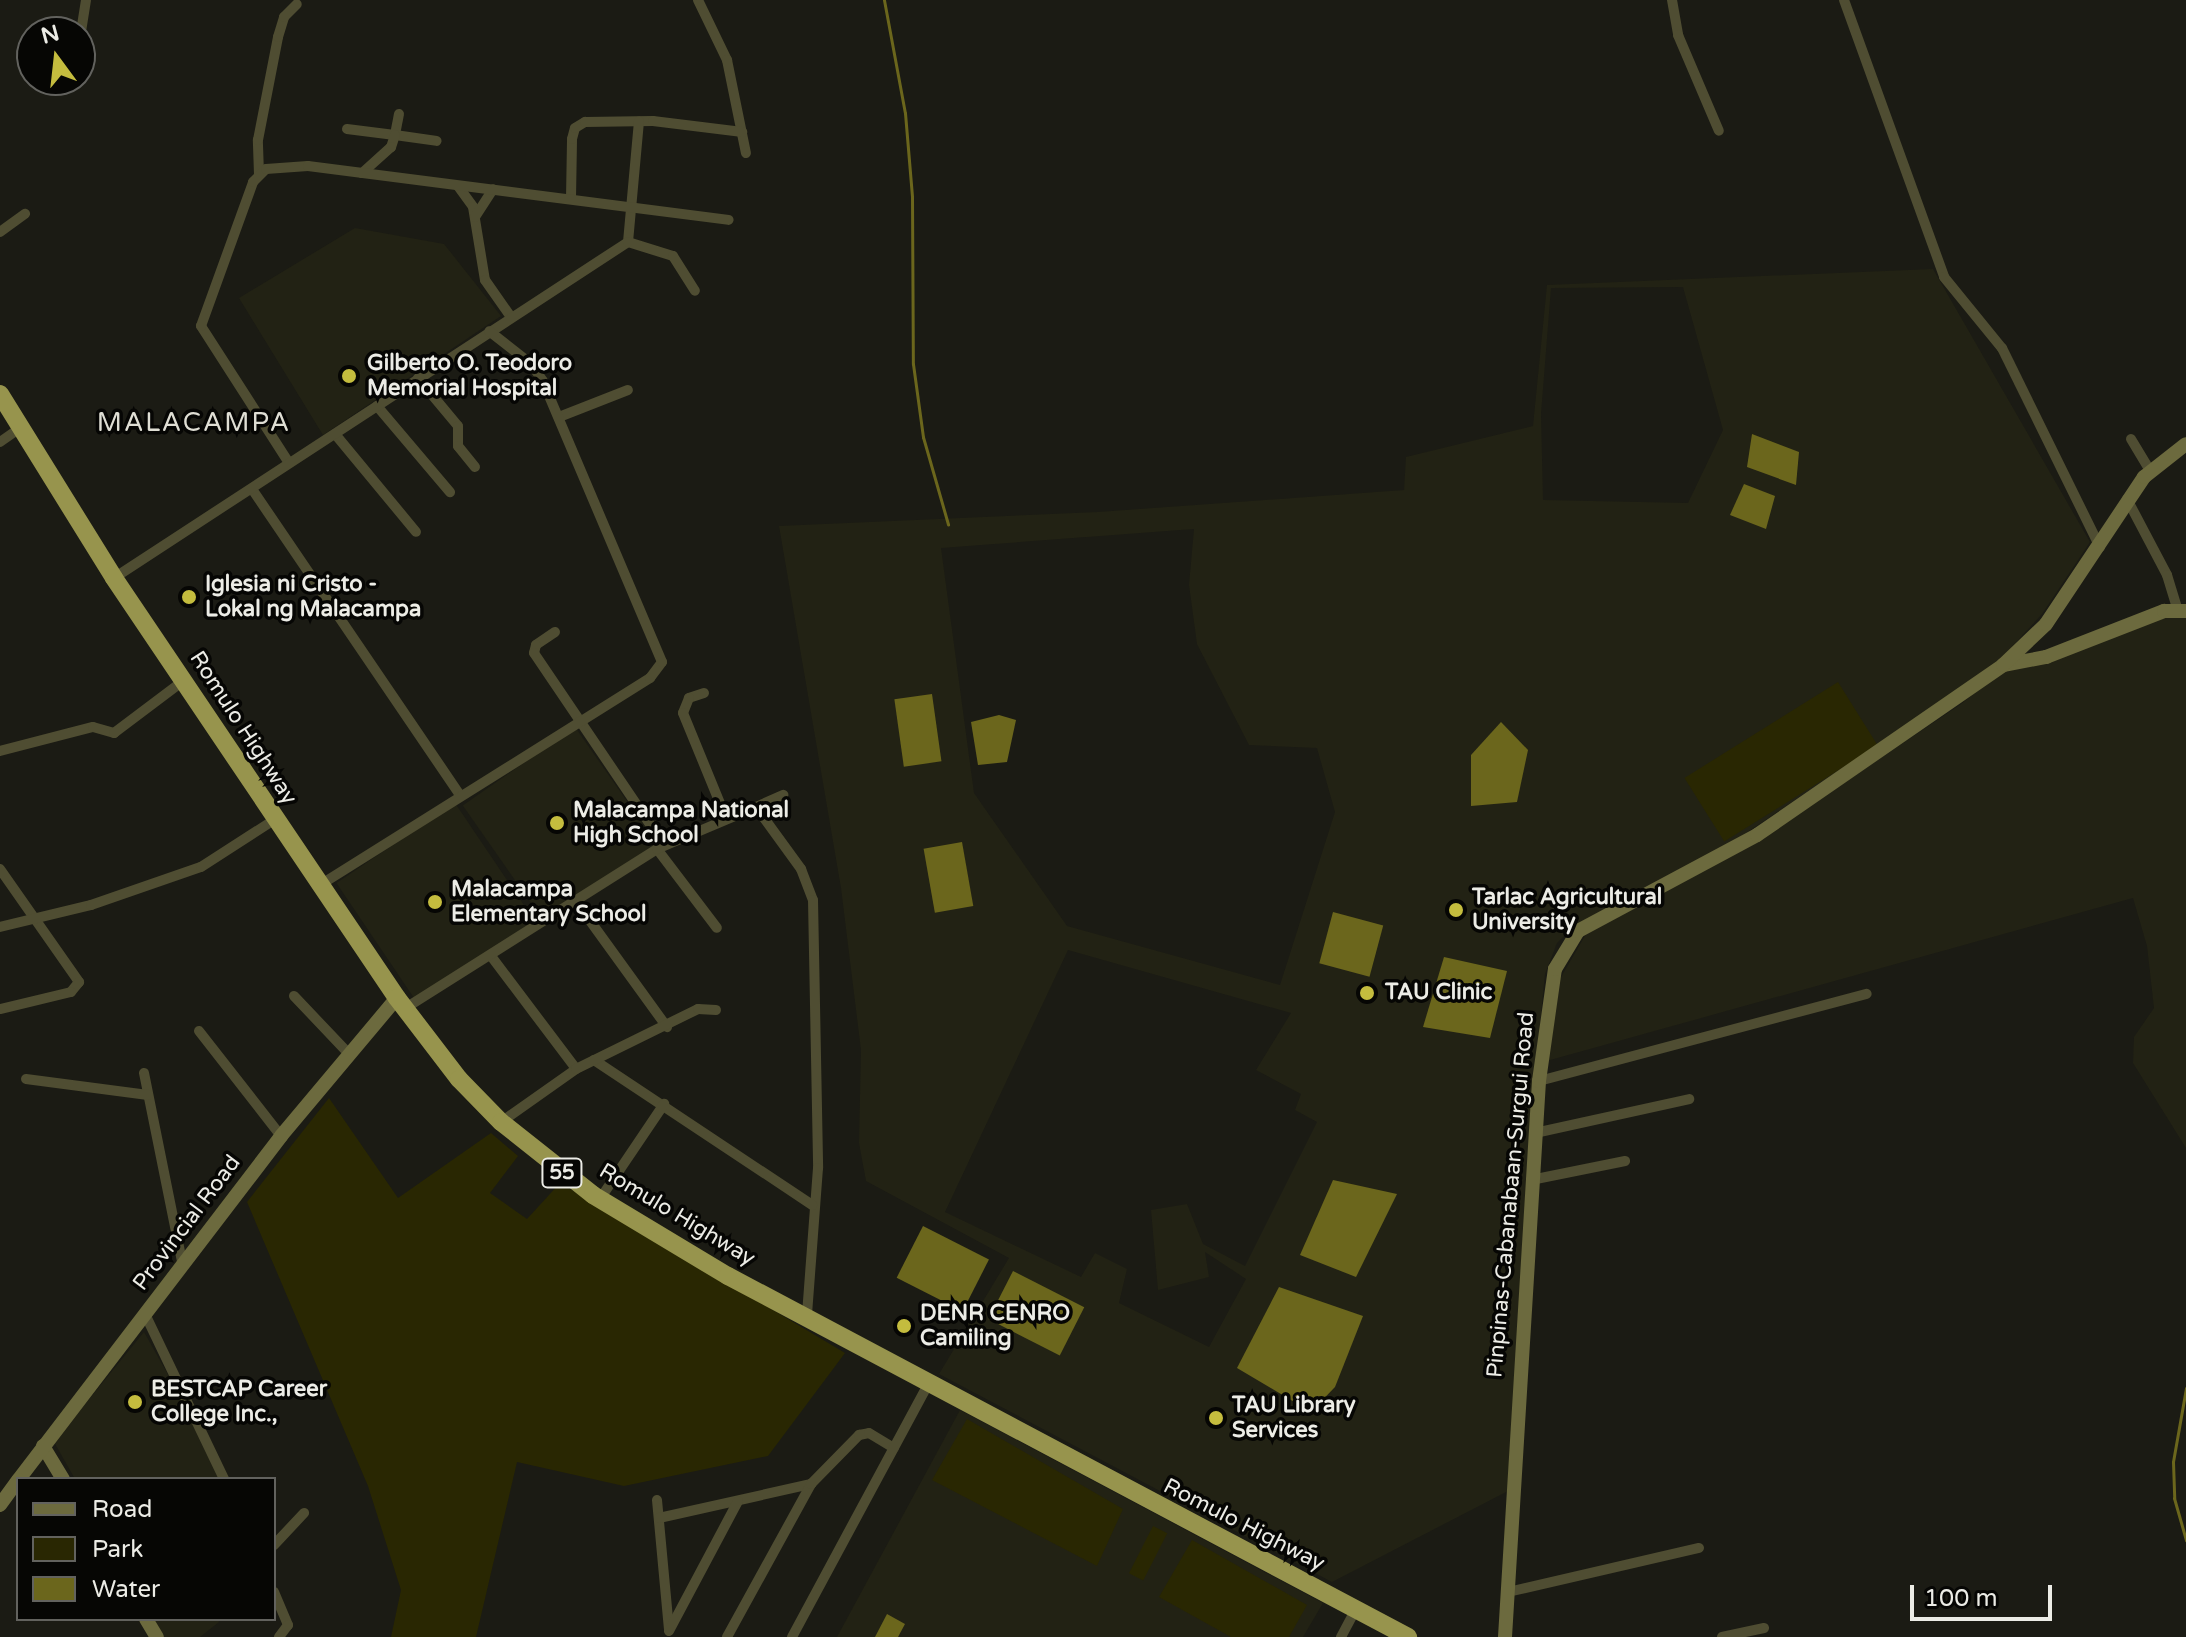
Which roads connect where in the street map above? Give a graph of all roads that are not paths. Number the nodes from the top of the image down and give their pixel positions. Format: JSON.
{"nodes":[{"id":1,"x":698,"y":0,"type":"edge"},
{"id":2,"x":1672,"y":0,"type":"edge"},
{"id":3,"x":1844,"y":0,"type":"edge"},
{"id":4,"x":297,"y":4,"type":"dead end"},
{"id":5,"x":399,"y":114,"type":"dead end"},
{"id":6,"x":639,"y":121,"type":"junction"},
{"id":7,"x":347,"y":129,"type":"dead end"},
{"id":8,"x":1719,"y":131,"type":"dead end"},
{"id":9,"x":742,"y":132,"type":"junction"},
{"id":10,"x":395,"y":135,"type":"junction"},
{"id":11,"x":437,"y":141,"type":"dead end"},
{"id":12,"x":746,"y":153,"type":"dead end"},
{"id":13,"x":362,"y":173,"type":"junction"},
{"id":14,"x":259,"y":174,"type":"junction"},
{"id":15,"x":457,"y":184,"type":"junction"},
{"id":16,"x":493,"y":189,"type":"junction"},
{"id":17,"x":571,"y":198,"type":"junction"},
{"id":18,"x":630,"y":206,"type":"junction"},
{"id":19,"x":25,"y":214,"type":"dead end"},
{"id":20,"x":475,"y":217,"type":"junction"},
{"id":21,"x":729,"y":220,"type":"dead end"},
{"id":22,"x":0,"y":232,"type":"edge"},
{"id":23,"x":628,"y":242,"type":"junction"},
{"id":24,"x":695,"y":291,"type":"dead end"},
{"id":25,"x":511,"y":317,"type":"junction"},
{"id":26,"x":489,"y":331,"type":"junction"},
{"id":27,"x":418,"y":378,"type":"junction"},
{"id":28,"x":628,"y":390,"type":"dead end"},
{"id":29,"x":0,"y":394,"type":"edge"},
{"id":30,"x":377,"y":406,"type":"junction"},
{"id":31,"x":559,"y":417,"type":"junction"},
{"id":32,"x":20,"y":428,"type":"junction"},
{"id":33,"x":335,"y":434,"type":"junction"},
{"id":34,"x":2131,"y":439,"type":"dead end"},
{"id":35,"x":0,"y":442,"type":"edge"},
{"id":36,"x":2186,"y":444,"type":"edge"},
{"id":37,"x":289,"y":463,"type":"junction"},
{"id":38,"x":475,"y":467,"type":"dead end"},
{"id":39,"x":2151,"y":472,"type":"junction"},
{"id":40,"x":252,"y":489,"type":"junction"},
{"id":41,"x":450,"y":492,"type":"dead end"},
{"id":42,"x":2127,"y":499,"type":"junction"},
{"id":43,"x":416,"y":532,"type":"dead end"},
{"id":44,"x":2100,"y":547,"type":"junction"},
{"id":45,"x":114,"y":578,"type":"junction"},
{"id":46,"x":2182,"y":610,"type":"edge"},
{"id":47,"x":555,"y":632,"type":"dead end"},
{"id":48,"x":2003,"y":665,"type":"junction"},
{"id":49,"x":183,"y":681,"type":"junction"},
{"id":50,"x":704,"y":693,"type":"dead end"},
{"id":51,"x":576,"y":721,"type":"junction"},
{"id":52,"x":0,"y":751,"type":"edge"},
{"id":53,"x":459,"y":794,"type":"junction"},
{"id":54,"x":783,"y":795,"type":"dead end"},
{"id":55,"x":756,"y":807,"type":"junction"},
{"id":56,"x":726,"y":818,"type":"junction"},
{"id":57,"x":274,"y":820,"type":"junction"},
{"id":58,"x":660,"y":847,"type":"junction"},
{"id":59,"x":0,"y":869,"type":"edge"},
{"id":60,"x":320,"y":885,"type":"junction"},
{"id":61,"x":575,"y":900,"type":"junction"},
{"id":62,"x":39,"y":920,"type":"junction"},
{"id":63,"x":0,"y":927,"type":"edge"},
{"id":64,"x":717,"y":928,"type":"dead end"},
{"id":65,"x":491,"y":956,"type":"junction"},
{"id":66,"x":1867,"y":994,"type":"dead end"},
{"id":67,"x":294,"y":996,"type":"dead end"},
{"id":68,"x":401,"y":1004,"type":"junction"},
{"id":69,"x":0,"y":1009,"type":"edge"},
{"id":70,"x":716,"y":1010,"type":"dead end"},
{"id":71,"x":667,"y":1027,"type":"junction"},
{"id":72,"x":199,"y":1031,"type":"dead end"},
{"id":73,"x":350,"y":1055,"type":"junction"},
{"id":74,"x":594,"y":1060,"type":"junction"},
{"id":75,"x":576,"y":1069,"type":"junction"},
{"id":76,"x":144,"y":1073,"type":"dead end"},
{"id":77,"x":26,"y":1079,"type":"dead end"},
{"id":78,"x":1539,"y":1081,"type":"junction"},
{"id":79,"x":148,"y":1095,"type":"junction"},
{"id":80,"x":1689,"y":1099,"type":"dead end"},
{"id":81,"x":664,"y":1104,"type":"junction"},
{"id":82,"x":501,"y":1122,"type":"junction"},
{"id":83,"x":1535,"y":1133,"type":"junction"},
{"id":84,"x":281,"y":1136,"type":"junction"},
{"id":85,"x":1625,"y":1161,"type":"dead end"},
{"id":86,"x":1531,"y":1180,"type":"junction"},
{"id":87,"x":600,"y":1199,"type":"junction"},
{"id":88,"x":812,"y":1205,"type":"junction"},
{"id":89,"x":183,"y":1266,"type":"junction"},
{"id":90,"x":145,"y":1314,"type":"junction"},
{"id":91,"x":807,"y":1315,"type":"junction"},
{"id":92,"x":929,"y":1383,"type":"junction"},
{"id":93,"x":43,"y":1446,"type":"junction"},
{"id":94,"x":894,"y":1448,"type":"junction"},
{"id":95,"x":20,"y":1477,"type":"edge"},
{"id":96,"x":62,"y":1477,"type":"edge"},
{"id":97,"x":223,"y":1477,"type":"edge"},
{"id":98,"x":16,"y":1483,"type":"edge"},
{"id":99,"x":811,"y":1484,"type":"junction"},
{"id":100,"x":657,"y":1500,"type":"dead end"},
{"id":101,"x":738,"y":1501,"type":"junction"},
{"id":102,"x":0,"y":1505,"type":"edge"},
{"id":103,"x":304,"y":1513,"type":"dead end"},
{"id":104,"x":659,"y":1518,"type":"junction"},
{"id":105,"x":276,"y":1543,"type":"edge"},
{"id":106,"x":1699,"y":1548,"type":"dead end"},
{"id":107,"x":1508,"y":1592,"type":"junction"},
{"id":108,"x":276,"y":1597,"type":"edge"},
{"id":109,"x":1356,"y":1609,"type":"junction"},
{"id":110,"x":1764,"y":1628,"type":"dead end"},
{"id":111,"x":670,"y":1634,"type":"edge"},
{"id":112,"x":1398,"y":1635,"type":"edge"},
{"id":113,"x":279,"y":1637,"type":"edge"},
{"id":114,"x":727,"y":1637,"type":"edge"},
{"id":115,"x":792,"y":1637,"type":"edge"},
{"id":116,"x":1341,"y":1637,"type":"edge"},
{"id":117,"x":1505,"y":1637,"type":"edge"},
{"id":118,"x":1722,"y":1637,"type":"edge"}],
"edges":[{"from":1,"to":9,"type":"street"},
{"from":2,"to":8,"type":"street"},
{"from":3,"to":44,"type":"street"},
{"from":4,"to":14,"type":"street"},
{"from":5,"to":10,"type":"street"},
{"from":6,"to":9,"type":"street"},
{"from":6,"to":17,"type":"street"},
{"from":6,"to":18,"type":"street"},
{"from":7,"to":10,"type":"street"},
{"from":9,"to":12,"type":"street"},
{"from":10,"to":11,"type":"street"},
{"from":10,"to":13,"type":"street"},
{"from":13,"to":14,"type":"street"},
{"from":13,"to":15,"type":"street"},
{"from":14,"to":37,"type":"street"},
{"from":15,"to":16,"type":"street"},
{"from":15,"to":20,"type":"street"},
{"from":16,"to":17,"type":"street"},
{"from":16,"to":20,"type":"street"},
{"from":17,"to":18,"type":"street"},
{"from":18,"to":21,"type":"street"},
{"from":18,"to":23,"type":"street"},
{"from":19,"to":22,"type":"street"},
{"from":20,"to":25,"type":"street"},
{"from":23,"to":24,"type":"street"},
{"from":23,"to":25,"type":"street"},
{"from":25,"to":26,"type":"street"},
{"from":26,"to":27,"type":"street"},
{"from":26,"to":31,"type":"street"},
{"from":27,"to":30,"type":"street"},
{"from":27,"to":38,"type":"street"},
{"from":28,"to":31,"type":"street"},
{"from":29,"to":32,"type":"highway","name":"Romulo Highway","number":"55"},
{"from":30,"to":33,"type":"street"},
{"from":30,"to":41,"type":"street"},
{"from":31,"to":51,"type":"street"},
{"from":32,"to":35,"type":"street"},
{"from":32,"to":45,"type":"highway","name":"Romulo Highway","number":"55"},
{"from":33,"to":37,"type":"street"},
{"from":33,"to":43,"type":"street"},
{"from":34,"to":39,"type":"street"},
{"from":36,"to":39,"type":"street","name":"Pinpinas-Cabanabaan-Surgui Road"},
{"from":37,"to":40,"type":"street"},
{"from":39,"to":42,"type":"street","name":"Pinpinas-Cabanabaan-Surgui Road"},
{"from":40,"to":45,"type":"street"},
{"from":40,"to":53,"type":"street"},
{"from":42,"to":44,"type":"street","name":"Pinpinas-Cabanabaan-Surgui Road"},
{"from":42,"to":46,"type":"street"},
{"from":44,"to":48,"type":"street","name":"Pinpinas-Cabanabaan-Surgui Road"},
{"from":45,"to":49,"type":"highway","name":"Romulo Highway","number":"55"},
{"from":46,"to":48,"type":"street"},
{"from":47,"to":51,"type":"street"},
{"from":48,"to":78,"type":"street","name":"Pinpinas-Cabanabaan-Surgui Road"},
{"from":49,"to":52,"type":"street"},
{"from":49,"to":57,"type":"highway","name":"Romulo Highway","number":"55"},
{"from":50,"to":56,"type":"street"},
{"from":51,"to":53,"type":"street"},
{"from":51,"to":58,"type":"street"},
{"from":53,"to":60,"type":"street"},
{"from":54,"to":55,"type":"street"},
{"from":55,"to":56,"type":"street"},
{"from":55,"to":88,"type":"street"},
{"from":56,"to":58,"type":"street"},
{"from":57,"to":60,"type":"highway","name":"Romulo Highway","number":"55"},
{"from":57,"to":62,"type":"street"},
{"from":58,"to":61,"type":"street"},
{"from":58,"to":64,"type":"street"},
{"from":59,"to":62,"type":"street"},
{"from":60,"to":68,"type":"highway","name":"Romulo Highway","number":"55"},
{"from":61,"to":65,"type":"street"},
{"from":61,"to":71,"type":"street"},
{"from":62,"to":63,"type":"street"},
{"from":62,"to":69,"type":"street"},
{"from":65,"to":68,"type":"street"},
{"from":65,"to":75,"type":"street"},
{"from":66,"to":78,"type":"street"},
{"from":67,"to":73,"type":"street"},
{"from":68,"to":73,"type":"street","name":"Provincial Road"},
{"from":68,"to":82,"type":"highway","name":"Romulo Highway","number":"55"},
{"from":70,"to":71,"type":"street"},
{"from":71,"to":74,"type":"street"},
{"from":72,"to":84,"type":"street"},
{"from":73,"to":84,"type":"street","name":"Provincial Road"},
{"from":74,"to":75,"type":"street"},
{"from":74,"to":81,"type":"street"},
{"from":75,"to":82,"type":"street"},
{"from":76,"to":79,"type":"street"},
{"from":77,"to":79,"type":"street"},
{"from":78,"to":83,"type":"street","name":"Pinpinas-Cabanabaan-Surgui Road"},
{"from":79,"to":89,"type":"street"},
{"from":80,"to":83,"type":"street"},
{"from":81,"to":87,"type":"street"},
{"from":81,"to":88,"type":"street"},
{"from":82,"to":87,"type":"highway","name":"Romulo Highway","number":"55"},
{"from":83,"to":86,"type":"street","name":"Pinpinas-Cabanabaan-Surgui Road"},
{"from":84,"to":89,"type":"street","name":"Provincial Road"},
{"from":85,"to":86,"type":"street"},
{"from":86,"to":107,"type":"street","name":"Pinpinas-Cabanabaan-Surgui Road"},
{"from":87,"to":91,"type":"highway","name":"Romulo Highway","number":"55"},
{"from":88,"to":91,"type":"street"},
{"from":89,"to":90,"type":"street","name":"Provincial Road"},
{"from":90,"to":93,"type":"street","name":"Provincial Road"},
{"from":90,"to":97,"type":"street"},
{"from":91,"to":92,"type":"highway","name":"Romulo Highway","number":"55"},
{"from":92,"to":94,"type":"street"},
{"from":92,"to":109,"type":"highway","name":"Romulo Highway","number":"55"},
{"from":93,"to":95,"type":"street","name":"Provincial Road"},
{"from":93,"to":96,"type":"street"},
{"from":94,"to":99,"type":"street"},
{"from":94,"to":115,"type":"street"},
{"from":98,"to":102,"type":"street","name":"Provincial Road"},
{"from":99,"to":101,"type":"street"},
{"from":99,"to":114,"type":"street"},
{"from":100,"to":104,"type":"street"},
{"from":101,"to":104,"type":"street"},
{"from":101,"to":111,"type":"street"},
{"from":103,"to":105,"type":"street"},
{"from":104,"to":111,"type":"street"},
{"from":106,"to":107,"type":"street"},
{"from":107,"to":117,"type":"street","name":"Pinpinas-Cabanabaan-Surgui Road"},
{"from":108,"to":113,"type":"street"},
{"from":109,"to":112,"type":"highway","name":"Romulo Highway","number":"55"},
{"from":109,"to":116,"type":"street"},
{"from":110,"to":118,"type":"street"}]}
